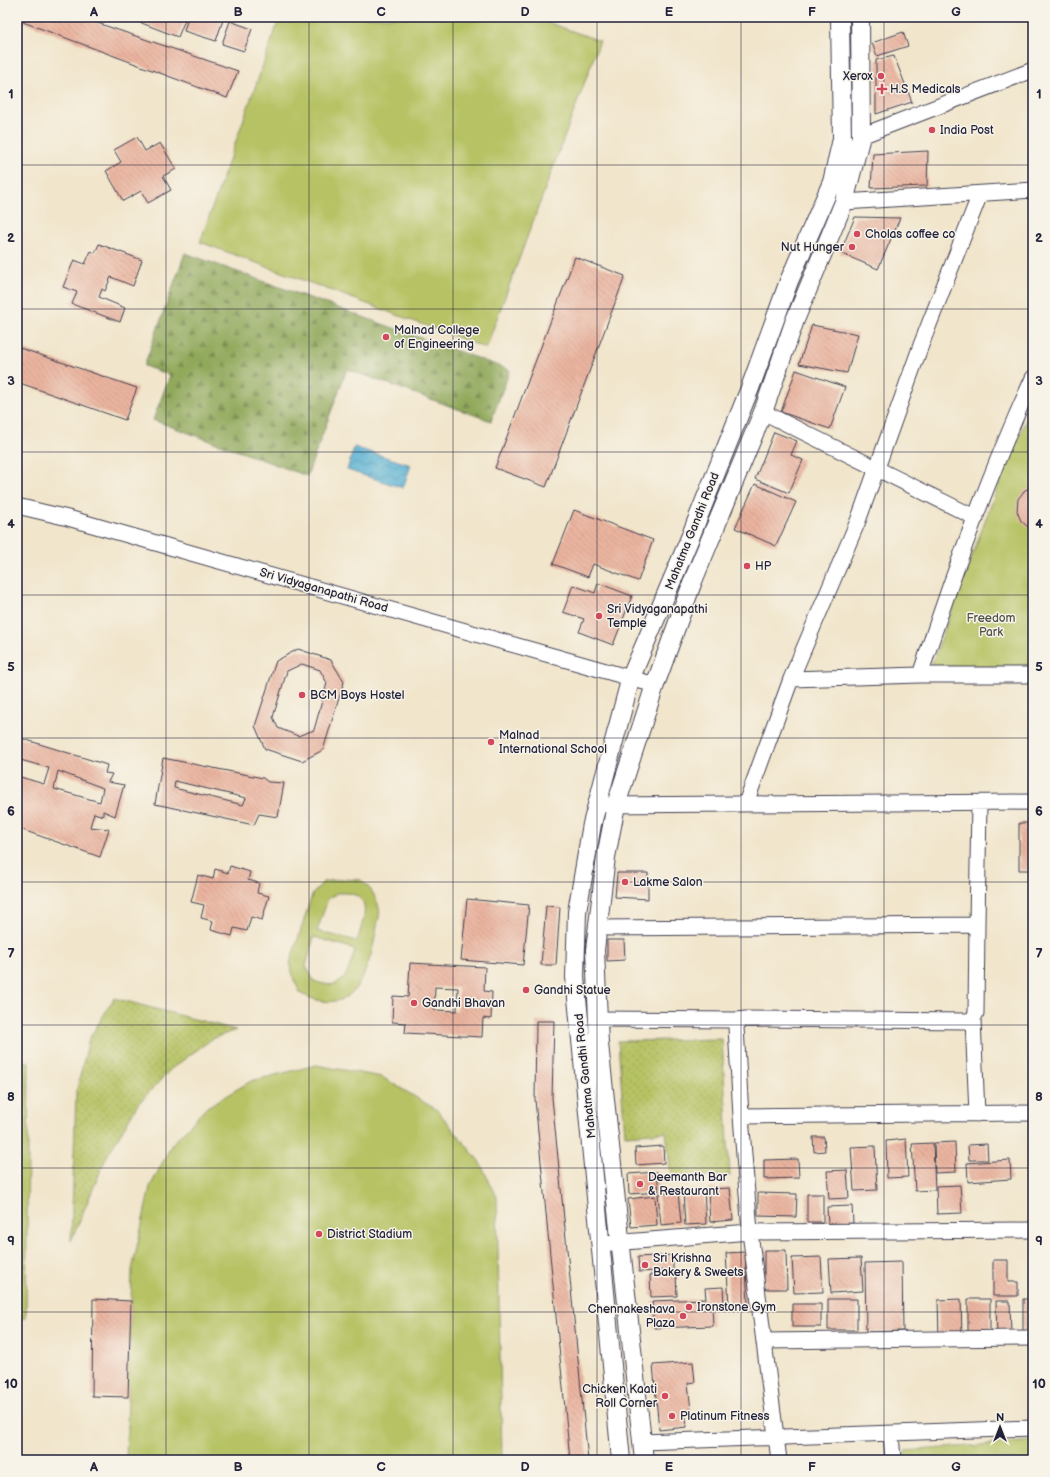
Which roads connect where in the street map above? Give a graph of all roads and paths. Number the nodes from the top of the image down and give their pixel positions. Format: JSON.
{"nodes":[{"id":1,"x":840,"y":17,"type":"edge"},
{"id":2,"x":860,"y":17,"type":"edge"},
{"id":3,"x":1033,"y":70,"type":"edge"},
{"id":4,"x":861,"y":136,"type":"junction"},
{"id":5,"x":842,"y":139,"type":"junction"},
{"id":6,"x":1033,"y":190,"type":"edge"},
{"id":7,"x":980,"y":194,"type":"junction"},
{"id":8,"x":844,"y":202,"type":"junction"},
{"id":9,"x":814,"y":224,"type":"junction"},
{"id":10,"x":832,"y":231,"type":"junction"},
{"id":11,"x":1033,"y":378,"type":"edge"},
{"id":12,"x":762,"y":412,"type":"junction"},
{"id":13,"x":877,"y":469,"type":"junction"},
{"id":14,"x":17,"y":506,"type":"edge"},
{"id":15,"x":976,"y":518,"type":"junction"},
{"id":16,"x":920,"y":675,"type":"junction"},
{"id":17,"x":1033,"y":675,"type":"edge"},
{"id":18,"x":631,"y":677,"type":"junction"},
{"id":19,"x":791,"y":679,"type":"junction"},
{"id":20,"x":655,"y":685,"type":"junction"},
{"id":21,"x":1033,"y":802,"type":"edge"},
{"id":22,"x":746,"y":803,"type":"junction"},
{"id":23,"x":980,"y":803,"type":"junction"},
{"id":24,"x":597,"y":805,"type":"junction"},
{"id":25,"x":616,"y":805,"type":"junction"},
{"id":26,"x":977,"y":925,"type":"junction"},
{"id":27,"x":597,"y":928,"type":"junction"},
{"id":28,"x":598,"y":1019,"type":"junction"},
{"id":29,"x":973,"y":1019,"type":"junction"},
{"id":30,"x":738,"y":1020,"type":"junction"},
{"id":31,"x":1033,"y":1113,"type":"edge"},
{"id":32,"x":977,"y":1114,"type":"junction"},
{"id":33,"x":741,"y":1116,"type":"junction"},
{"id":34,"x":1033,"y":1230,"type":"edge"},
{"id":35,"x":750,"y":1232,"type":"junction"},
{"id":36,"x":619,"y":1241,"type":"junction"},
{"id":37,"x":600,"y":1244,"type":"junction"},
{"id":38,"x":1033,"y":1338,"type":"edge"},
{"id":39,"x":764,"y":1341,"type":"junction"},
{"id":40,"x":1033,"y":1428,"type":"edge"},
{"id":41,"x":891,"y":1434,"type":"junction"},
{"id":42,"x":776,"y":1437,"type":"junction"},
{"id":43,"x":642,"y":1442,"type":"junction"},
{"id":44,"x":621,"y":1460,"type":"edge"},
{"id":45,"x":644,"y":1460,"type":"edge"},
{"id":46,"x":779,"y":1460,"type":"edge"},
{"id":47,"x":893,"y":1460,"type":"edge"}],
"edges":[{"from":1,"to":5,"type":"street","name":"Mahatma Gandhi Road"},
{"from":2,"to":4,"type":"street","name":"Mahatma Gandhi Road"},
{"from":3,"to":4,"type":"street"},
{"from":4,"to":5,"type":"street"},
{"from":4,"to":8,"type":"street","name":"Mahatma Gandhi Road"},
{"from":5,"to":9,"type":"street","name":"Mahatma Gandhi Road"},
{"from":6,"to":7,"type":"street"},
{"from":7,"to":8,"type":"street"},
{"from":7,"to":13,"type":"street"},
{"from":8,"to":10,"type":"street","name":"Mahatma Gandhi Road"},
{"from":9,"to":10,"type":"street"},
{"from":9,"to":18,"type":"street","name":"Mahatma Gandhi Road"},
{"from":10,"to":12,"type":"street","name":"Mahatma Gandhi Road"},
{"from":11,"to":15,"type":"street"},
{"from":12,"to":13,"type":"street"},
{"from":12,"to":20,"type":"street","name":"Mahatma Gandhi Road"},
{"from":13,"to":15,"type":"street"},
{"from":13,"to":19,"type":"street"},
{"from":14,"to":18,"type":"street","name":"Sri Vidyaganapathi Road"},
{"from":15,"to":16,"type":"street"},
{"from":16,"to":17,"type":"street"},
{"from":16,"to":19,"type":"street"},
{"from":18,"to":20,"type":"street","name":"Sri Vidyaganapathi Road"},
{"from":18,"to":24,"type":"street","name":"Mahatma Gandhi Road"},
{"from":19,"to":22,"type":"street"},
{"from":20,"to":25,"type":"street","name":"Mahatma Gandhi Road"},
{"from":21,"to":23,"type":"street"},
{"from":22,"to":23,"type":"street"},
{"from":22,"to":25,"type":"street"},
{"from":23,"to":26,"type":"street"},
{"from":24,"to":25,"type":"street"},
{"from":24,"to":37,"type":"street","name":"Mahatma Gandhi Road"},
{"from":25,"to":27,"type":"street","name":"Mahatma Gandhi Road"},
{"from":26,"to":27,"type":"street"},
{"from":26,"to":29,"type":"street"},
{"from":27,"to":28,"type":"street","name":"Mahatma Gandhi Road"},
{"from":28,"to":30,"type":"street"},
{"from":28,"to":36,"type":"street","name":"Mahatma Gandhi Road"},
{"from":29,"to":30,"type":"street"},
{"from":29,"to":32,"type":"street"},
{"from":30,"to":33,"type":"street"},
{"from":31,"to":32,"type":"street"},
{"from":32,"to":33,"type":"street"},
{"from":33,"to":35,"type":"street"},
{"from":34,"to":35,"type":"street"},
{"from":35,"to":36,"type":"street"},
{"from":35,"to":39,"type":"street"},
{"from":36,"to":37,"type":"street"},
{"from":36,"to":43,"type":"street","name":"Mahatma Gandhi Road"},
{"from":37,"to":44,"type":"street","name":"Mahatma Gandhi Road"},
{"from":38,"to":39,"type":"street"},
{"from":39,"to":42,"type":"street"},
{"from":40,"to":41,"type":"street"},
{"from":41,"to":42,"type":"street"},
{"from":41,"to":47,"type":"street"},
{"from":42,"to":43,"type":"street"},
{"from":42,"to":46,"type":"street"},
{"from":43,"to":45,"type":"street","name":"Mahatma Gandhi Road"}]}
